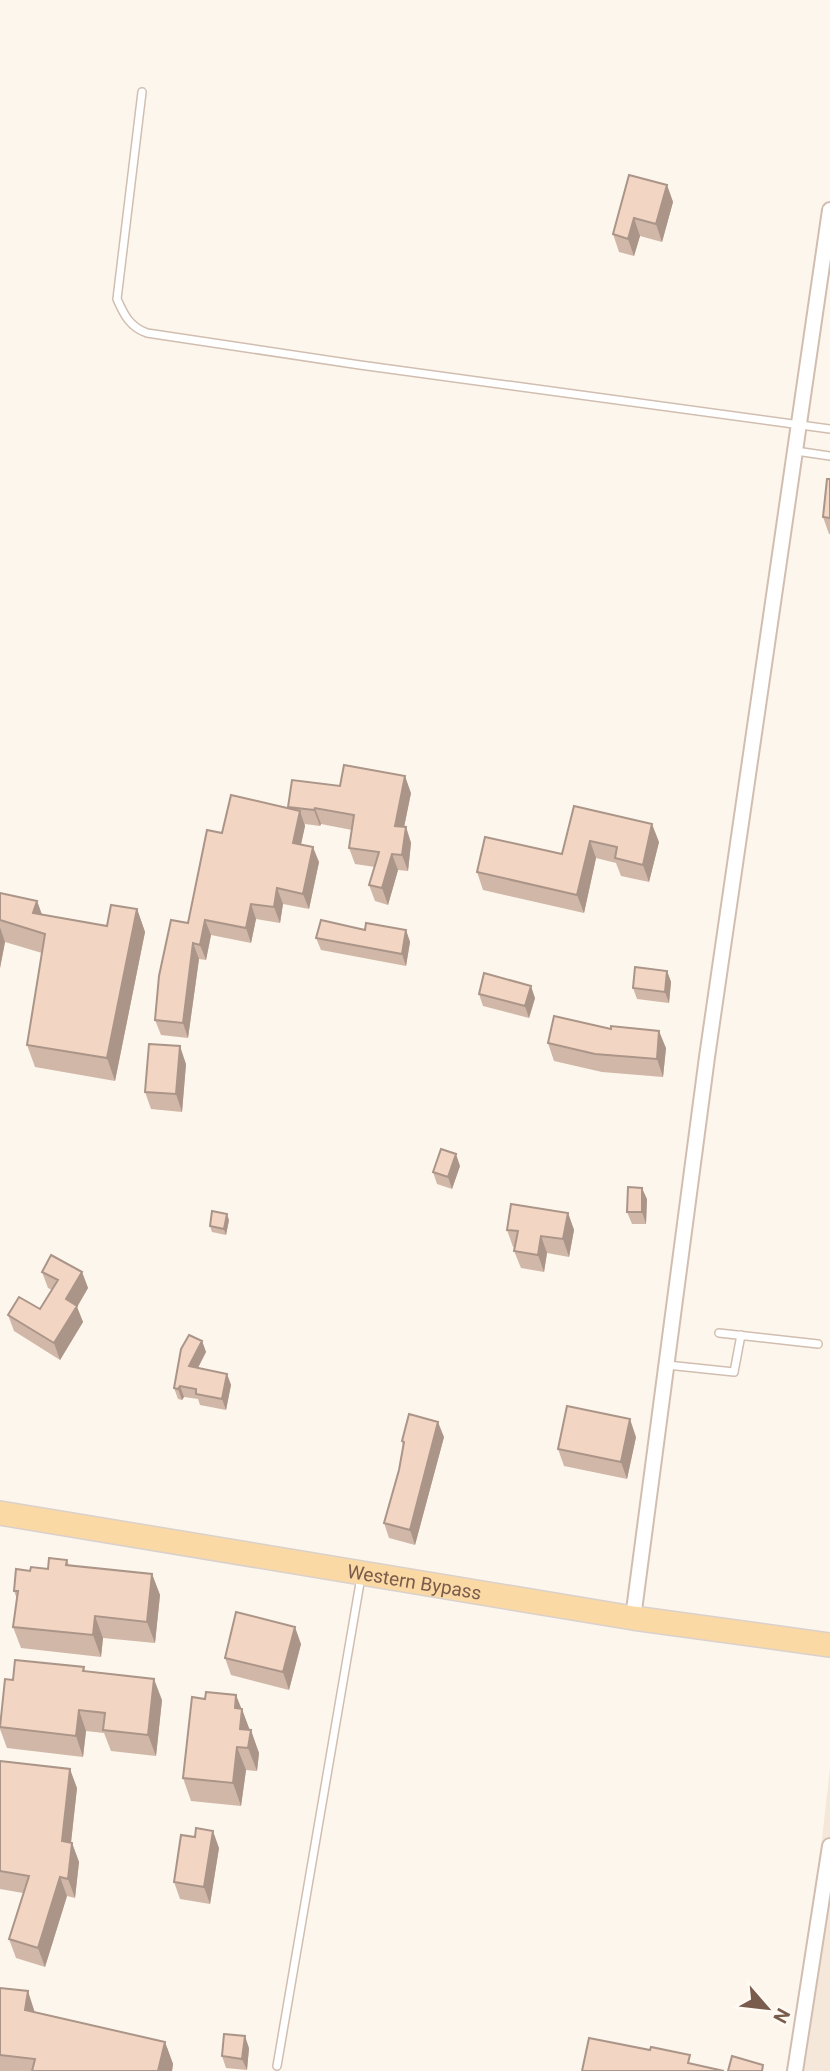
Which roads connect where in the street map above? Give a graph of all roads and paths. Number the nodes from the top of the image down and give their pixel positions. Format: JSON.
{"nodes":[{"id":1,"x":142,"y":92,"type":"dead end"},
{"id":2,"x":830,"y":209,"type":"edge"},
{"id":3,"x":800,"y":425,"type":"junction"},
{"id":4,"x":830,"y":429,"type":"edge"},
{"id":5,"x":796,"y":451,"type":"junction"},
{"id":6,"x":830,"y":456,"type":"edge"},
{"id":7,"x":719,"y":1333,"type":"dead end"},
{"id":8,"x":741,"y":1335,"type":"junction"},
{"id":9,"x":818,"y":1344,"type":"dead end"},
{"id":10,"x":667,"y":1365,"type":"junction"},
{"id":11,"x":0,"y":1513,"type":"edge"},
{"id":12,"x":362,"y":1573,"type":"junction"},
{"id":13,"x":633,"y":1618,"type":"junction"},
{"id":14,"x":830,"y":1644,"type":"edge"},
{"id":15,"x":830,"y":1846,"type":"edge"},
{"id":16,"x":276,"y":2066,"type":"dead end"},
{"id":17,"x":794,"y":2071,"type":"edge"}],
"edges":[{"from":1,"to":3,"type":"lane"},
{"from":2,"to":3,"type":"street"},
{"from":3,"to":4,"type":"lane"},
{"from":3,"to":5,"type":"street"},
{"from":5,"to":6,"type":"lane"},
{"from":5,"to":10,"type":"street"},
{"from":7,"to":8,"type":"lane"},
{"from":8,"to":9,"type":"lane"},
{"from":8,"to":10,"type":"lane"},
{"from":10,"to":13,"type":"street"},
{"from":11,"to":12,"type":"main road","name":"Western Bypass"},
{"from":12,"to":13,"type":"main road","name":"Western Bypass"},
{"from":12,"to":16,"type":"lane"},
{"from":13,"to":14,"type":"main road","name":"Western Bypass"},
{"from":15,"to":17,"type":"street"}]}
